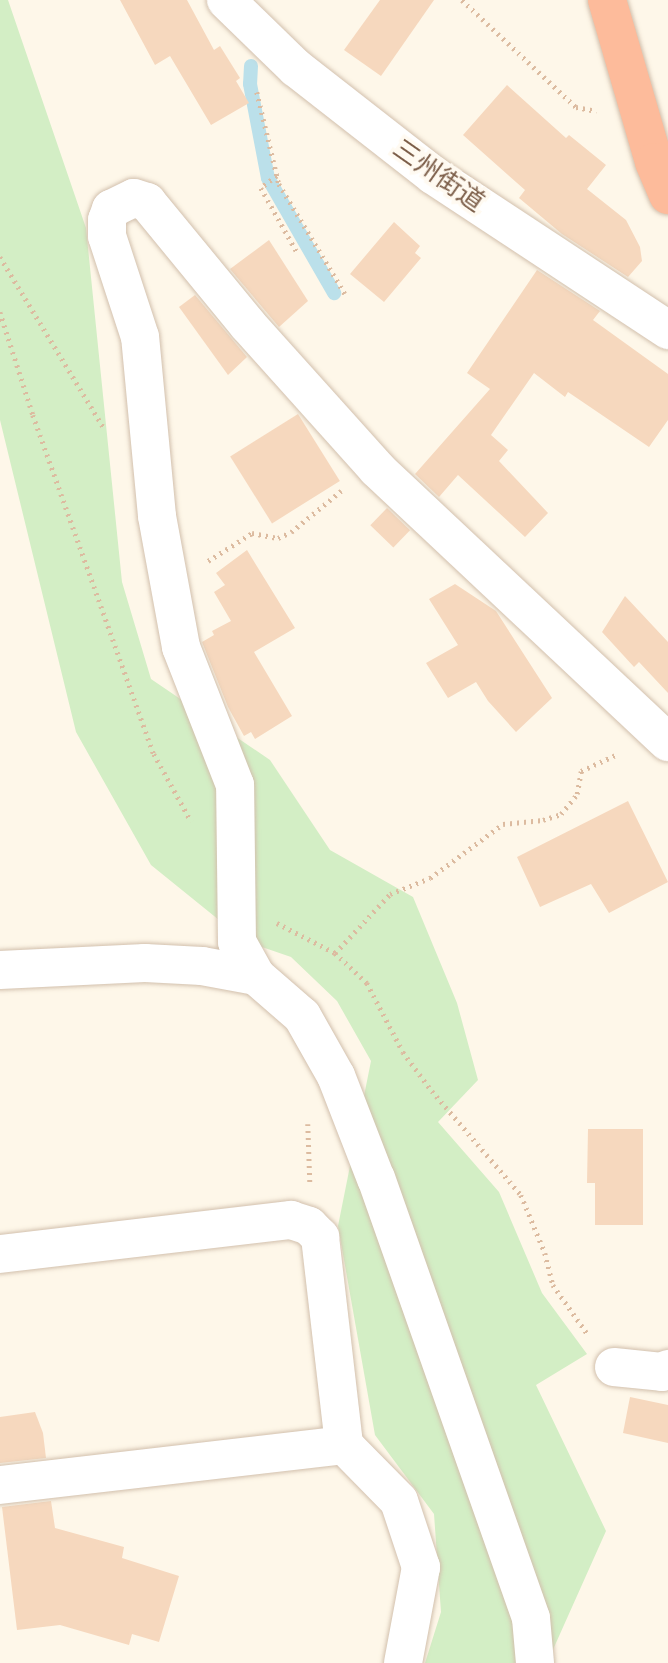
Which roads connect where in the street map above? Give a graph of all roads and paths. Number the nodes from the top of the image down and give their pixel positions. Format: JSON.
{"nodes":[{"id":1,"x":226,"y":0,"type":"edge"},
{"id":2,"x":462,"y":0,"type":"edge"},
{"id":3,"x":607,"y":0,"type":"edge"},
{"id":4,"x":267,"y":42,"type":"junction"},
{"id":5,"x":643,"y":121,"type":"junction"},
{"id":6,"x":275,"y":177,"type":"junction"},
{"id":7,"x":668,"y":195,"type":"edge"},
{"id":8,"x":298,"y":254,"type":"dead end"},
{"id":9,"x":0,"y":257,"type":"edge"},
{"id":10,"x":345,"y":294,"type":"dead end"},
{"id":11,"x":0,"y":312,"type":"edge"},
{"id":12,"x":668,"y":330,"type":"edge"},
{"id":13,"x":107,"y":433,"type":"dead end"},
{"id":14,"x":377,"y":469,"type":"junction"},
{"id":15,"x":166,"y":562,"type":"junction"},
{"id":16,"x":668,"y":742,"type":"edge"},
{"id":17,"x":623,"y":753,"type":"dead end"},
{"id":18,"x":194,"y":827,"type":"dead end"},
{"id":19,"x":234,"y":900,"type":"junction"},
{"id":20,"x":335,"y":953,"type":"junction"},
{"id":21,"x":0,"y":970,"type":"edge"},
{"id":22,"x":256,"y":976,"type":"junction"},
{"id":23,"x":0,"y":1254,"type":"edge"},
{"id":24,"x":614,"y":1367,"type":"joint"},
{"id":25,"x":668,"y":1369,"type":"edge"},
{"id":26,"x":344,"y":1444,"type":"junction"},
{"id":27,"x":0,"y":1485,"type":"edge"},
{"id":28,"x":403,"y":1663,"type":"edge"},
{"id":29,"x":535,"y":1663,"type":"edge"}],
"edges":[{"from":1,"to":4,"type":"street","name":"三州街道"},
{"from":2,"to":5,"type":"path"},
{"from":3,"to":5,"type":"highway"},
{"from":4,"to":6,"type":"path"},
{"from":4,"to":12,"type":"street","name":"三州街道"},
{"from":5,"to":7,"type":"highway"},
{"from":6,"to":8,"type":"path"},
{"from":6,"to":10,"type":"path"},
{"from":9,"to":13,"type":"path"},
{"from":11,"to":18,"type":"path"},
{"from":14,"to":15,"type":"path"},
{"from":14,"to":15,"type":"street"},
{"from":14,"to":16,"type":"street"},
{"from":15,"to":19,"type":"street"},
{"from":17,"to":20,"type":"path"},
{"from":19,"to":20,"type":"path"},
{"from":19,"to":22,"type":"street"},
{"from":20,"to":24,"type":"path"},
{"from":21,"to":22,"type":"street"},
{"from":22,"to":29,"type":"street"},
{"from":23,"to":26,"type":"street"},
{"from":24,"to":25,"type":"street"},
{"from":26,"to":27,"type":"street"},
{"from":26,"to":28,"type":"street"}]}
